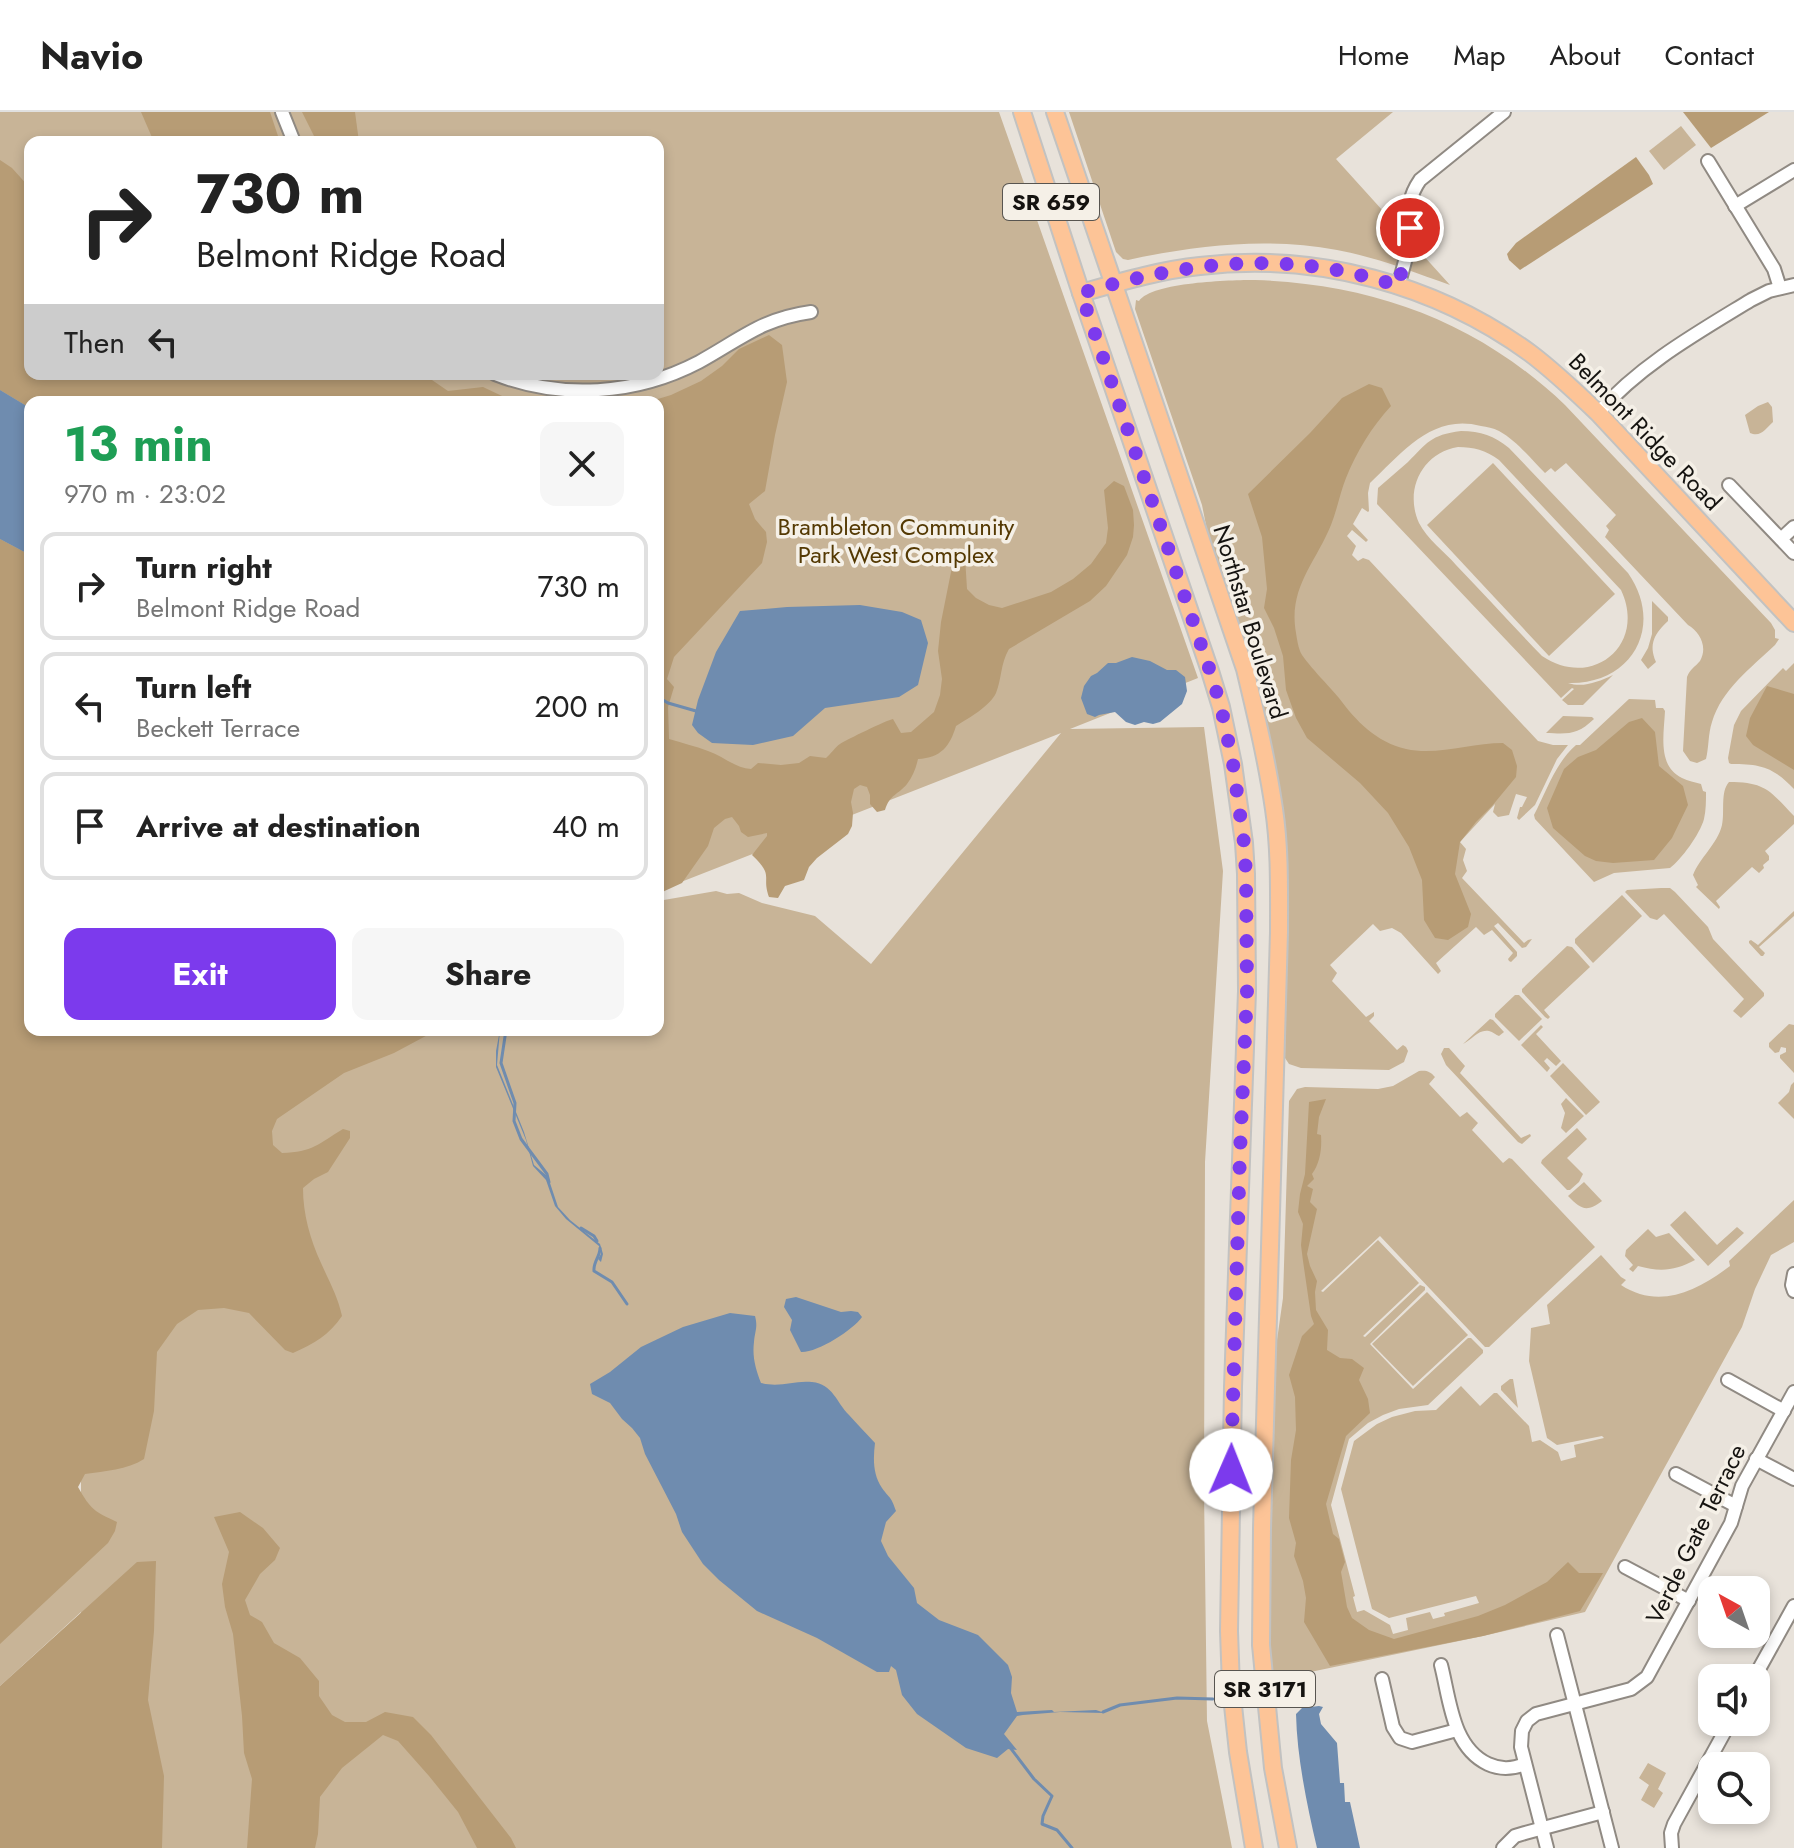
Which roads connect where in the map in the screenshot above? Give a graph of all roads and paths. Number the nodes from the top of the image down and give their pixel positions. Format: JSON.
{"nodes":[{"id":1,"x":282,"y":112,"type":"edge"},
{"id":2,"x":1022,"y":112,"type":"edge"},
{"id":3,"x":1055,"y":112,"type":"edge"},
{"id":4,"x":1504,"y":112,"type":"edge"},
{"id":5,"x":292,"y":136,"type":"edge"},
{"id":6,"x":1708,"y":161,"type":"dead end"},
{"id":7,"x":1794,"y":170,"type":"edge"},
{"id":8,"x":1735,"y":206,"type":"junction"},
{"id":9,"x":1112,"y":284,"type":"junction"},
{"id":10,"x":1794,"y":285,"type":"edge"},
{"id":11,"x":1398,"y":286,"type":"junction"},
{"id":12,"x":1780,"y":288,"type":"junction"},
{"id":13,"x":1081,"y":293,"type":"junction"},
{"id":14,"x":811,"y":312,"type":"dead end"},
{"id":15,"x":664,"y":377,"type":"edge"},
{"id":16,"x":515,"y":380,"type":"edge"},
{"id":17,"x":657,"y":380,"type":"edge"},
{"id":18,"x":1598,"y":413,"type":"junction"},
{"id":19,"x":1729,"y":485,"type":"dead end"},
{"id":20,"x":1794,"y":527,"type":"edge"},
{"id":21,"x":1781,"y":539,"type":"junction"},
{"id":22,"x":1794,"y":553,"type":"edge"},
{"id":23,"x":1794,"y":623,"type":"edge"},
{"id":24,"x":1794,"y":1274,"type":"edge"},
{"id":25,"x":1794,"y":1291,"type":"edge"},
{"id":26,"x":1728,"y":1380,"type":"dead end"},
{"id":27,"x":1794,"y":1392,"type":"edge"},
{"id":28,"x":1784,"y":1411,"type":"junction"},
{"id":29,"x":1756,"y":1459,"type":"junction"},
{"id":30,"x":1676,"y":1474,"type":"dead end"},
{"id":31,"x":1794,"y":1479,"type":"edge"},
{"id":32,"x":1736,"y":1506,"type":"junction"},
{"id":33,"x":1625,"y":1567,"type":"dead end"},
{"id":34,"x":1689,"y":1601,"type":"junction"},
{"id":35,"x":1794,"y":1606,"type":"edge"},
{"id":36,"x":1557,"y":1635,"type":"dead end"},
{"id":37,"x":1762,"y":1664,"type":"edge"},
{"id":38,"x":1441,"y":1665,"type":"dead end"},
{"id":39,"x":1382,"y":1679,"type":"dead end"},
{"id":40,"x":1575,"y":1703,"type":"junction"},
{"id":41,"x":1457,"y":1730,"type":"junction"},
{"id":42,"x":1722,"y":1736,"type":"edge"},
{"id":43,"x":1525,"y":1764,"type":"junction"},
{"id":44,"x":1603,"y":1812,"type":"junction"},
{"id":45,"x":1542,"y":1828,"type":"junction"},
{"id":46,"x":1254,"y":1848,"type":"edge"},
{"id":47,"x":1288,"y":1848,"type":"edge"},
{"id":48,"x":1503,"y":1848,"type":"edge"},
{"id":49,"x":1547,"y":1848,"type":"edge"},
{"id":50,"x":1612,"y":1848,"type":"edge"},
{"id":51,"x":1672,"y":1848,"type":"edge"}],
"edges":[{"from":1,"to":5,"type":"street"},
{"from":2,"to":13,"type":"main road","number":"SR 659"},
{"from":3,"to":9,"type":"main road","number":"SR 659"},
{"from":4,"to":11,"type":"street"},
{"from":6,"to":8,"type":"street"},
{"from":7,"to":8,"type":"street"},
{"from":8,"to":12,"type":"street"},
{"from":9,"to":11,"type":"main road","name":"Belmont Ridge Road"},
{"from":9,"to":13,"type":"main road","name":"Belmont Ridge Road"},
{"from":9,"to":47,"type":"main road","name":"Northstar Boulevard","number":"SR 3171"},
{"from":10,"to":12,"type":"street"},
{"from":11,"to":18,"type":"main road","name":"Belmont Ridge Road"},
{"from":12,"to":18,"type":"street"},
{"from":13,"to":46,"type":"main road","number":"SR 3171"},
{"from":14,"to":15,"type":"street"},
{"from":16,"to":17,"type":"street"},
{"from":18,"to":23,"type":"main road","name":"Belmont Ridge Road"},
{"from":19,"to":21,"type":"street"},
{"from":20,"to":21,"type":"street"},
{"from":21,"to":22,"type":"street"},
{"from":24,"to":25,"type":"street"},
{"from":26,"to":28,"type":"street"},
{"from":27,"to":28,"type":"street","name":"Verde Gate Terrace"},
{"from":28,"to":29,"type":"street","name":"Verde Gate Terrace"},
{"from":29,"to":31,"type":"street"},
{"from":29,"to":32,"type":"street","name":"Verde Gate Terrace"},
{"from":30,"to":32,"type":"street"},
{"from":32,"to":34,"type":"street","name":"Verde Gate Terrace"},
{"from":33,"to":34,"type":"street"},
{"from":34,"to":40,"type":"street","name":"Verde Gate Terrace"},
{"from":35,"to":37,"type":"street"},
{"from":36,"to":40,"type":"street"},
{"from":38,"to":41,"type":"street"},
{"from":39,"to":41,"type":"street"},
{"from":40,"to":43,"type":"street","name":"Verde Gate Terrace"},
{"from":40,"to":44,"type":"street"},
{"from":41,"to":43,"type":"street"},
{"from":42,"to":51,"type":"street"},
{"from":43,"to":45,"type":"street","name":"Verde Gate Terrace"},
{"from":44,"to":45,"type":"street"},
{"from":44,"to":50,"type":"street"},
{"from":45,"to":48,"type":"street"},
{"from":45,"to":49,"type":"street","name":"Verde Gate Terrace"}]}
